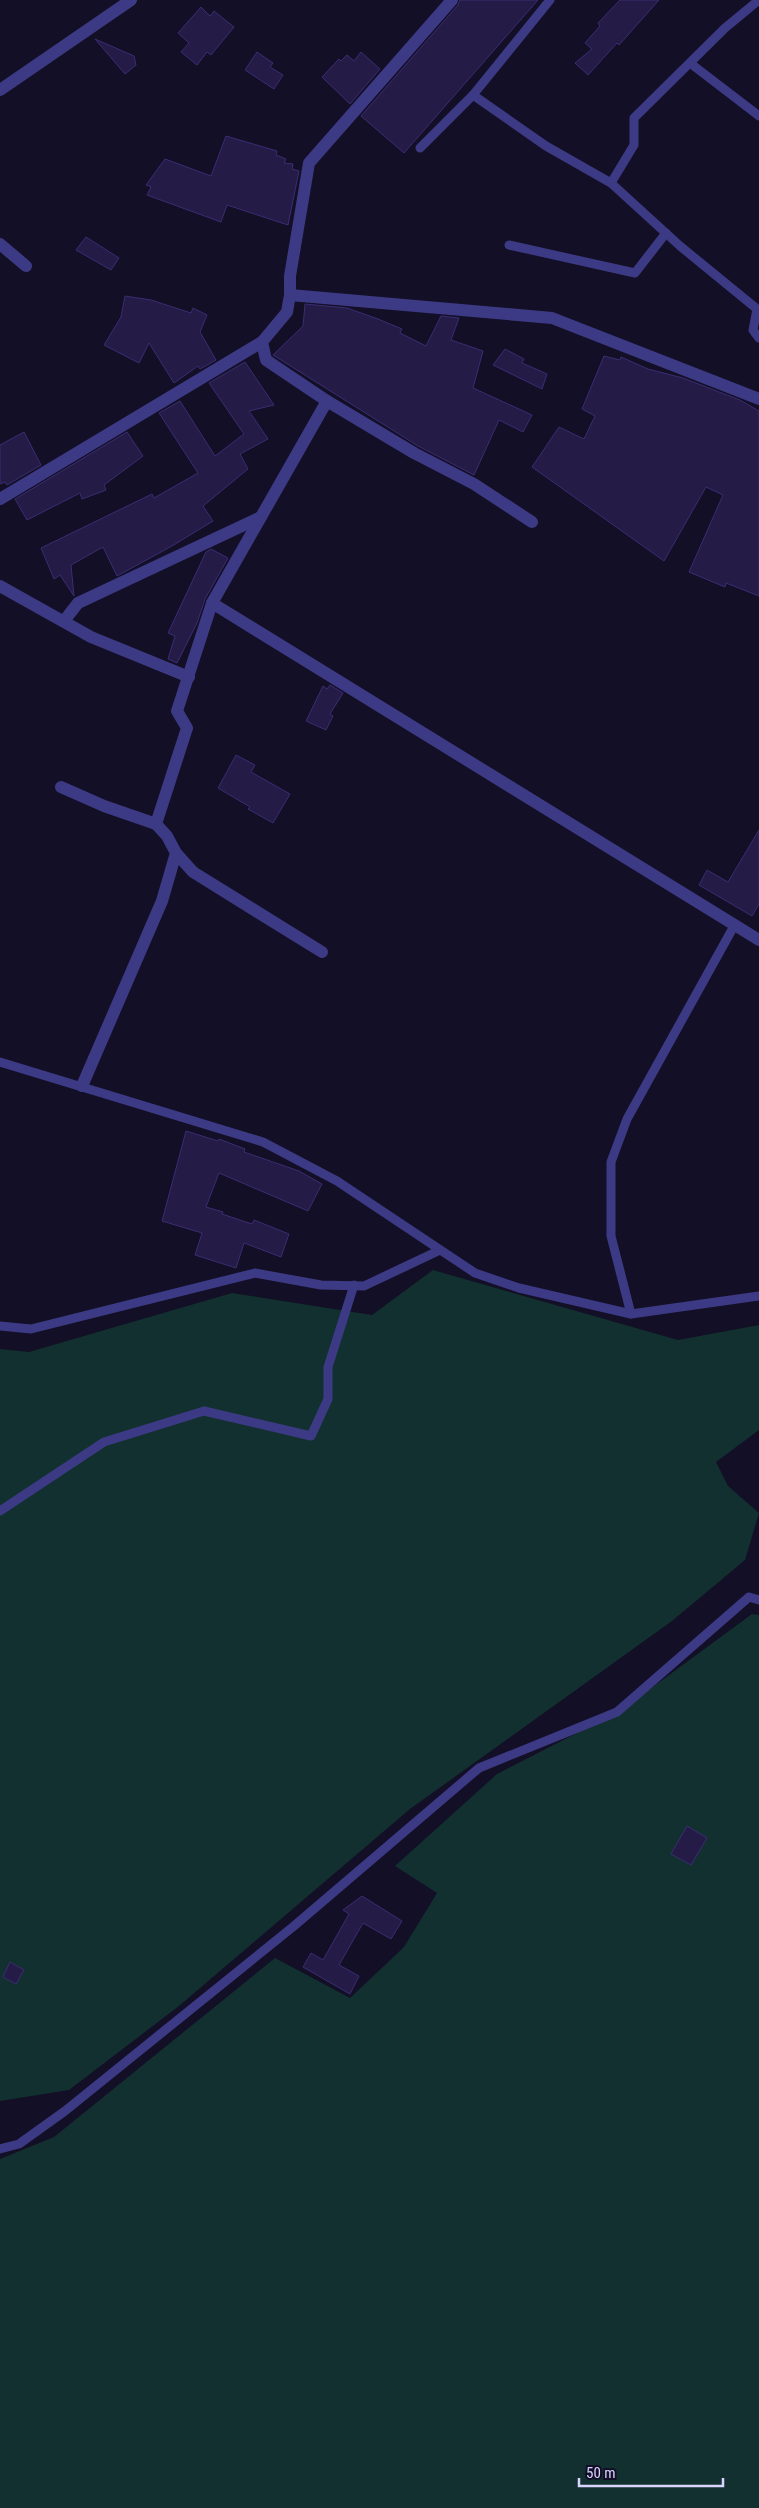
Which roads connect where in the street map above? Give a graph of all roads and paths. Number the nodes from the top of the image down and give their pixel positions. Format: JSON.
{"nodes":[{"id":1,"x":131,"y":0,"type":"edge"},
{"id":2,"x":452,"y":0,"type":"edge"},
{"id":3,"x":550,"y":0,"type":"edge"},
{"id":4,"x":759,"y":0,"type":"edge"},
{"id":5,"x":690,"y":63,"type":"junction"},
{"id":6,"x":0,"y":90,"type":"edge"},
{"id":7,"x":473,"y":95,"type":"junction"},
{"id":8,"x":759,"y":116,"type":"edge"},
{"id":9,"x":420,"y":148,"type":"dead end"},
{"id":10,"x":611,"y":184,"type":"junction"},
{"id":11,"x":666,"y":233,"type":"junction"},
{"id":12,"x":0,"y":244,"type":"edge"},
{"id":13,"x":509,"y":246,"type":"dead end"},
{"id":14,"x":26,"y":266,"type":"dead end"},
{"id":15,"x":290,"y":295,"type":"junction"},
{"id":16,"x":758,"y":309,"type":"edge"},
{"id":17,"x":759,"y":338,"type":"edge"},
{"id":18,"x":262,"y":342,"type":"junction"},
{"id":19,"x":759,"y":399,"type":"edge"},
{"id":20,"x":326,"y":401,"type":"junction"},
{"id":21,"x":0,"y":499,"type":"edge"},
{"id":22,"x":261,"y":517,"type":"junction"},
{"id":23,"x":532,"y":522,"type":"dead end"},
{"id":24,"x":0,"y":586,"type":"edge"},
{"id":25,"x":212,"y":603,"type":"junction"},
{"id":26,"x":64,"y":621,"type":"junction"},
{"id":27,"x":189,"y":678,"type":"junction"},
{"id":28,"x":61,"y":787,"type":"dead end"},
{"id":29,"x":156,"y":824,"type":"junction"},
{"id":30,"x":176,"y":853,"type":"junction"},
{"id":31,"x":734,"y":926,"type":"junction"},
{"id":32,"x":759,"y":940,"type":"edge"},
{"id":33,"x":322,"y":952,"type":"dead end"},
{"id":34,"x":0,"y":1062,"type":"edge"},
{"id":35,"x":82,"y":1086,"type":"junction"},
{"id":36,"x":438,"y":1251,"type":"junction"},
{"id":37,"x":354,"y":1286,"type":"junction"},
{"id":38,"x":759,"y":1296,"type":"edge"},
{"id":39,"x":631,"y":1314,"type":"junction"},
{"id":40,"x":0,"y":1326,"type":"edge"},
{"id":41,"x":0,"y":1511,"type":"edge"},
{"id":42,"x":759,"y":1600,"type":"edge"},
{"id":43,"x":0,"y":2149,"type":"edge"}],
"edges":[{"from":1,"to":6,"type":"street"},
{"from":2,"to":15,"type":"street"},
{"from":3,"to":7,"type":"lane"},
{"from":4,"to":5,"type":"lane"},
{"from":5,"to":8,"type":"lane"},
{"from":5,"to":10,"type":"lane"},
{"from":7,"to":9,"type":"lane"},
{"from":7,"to":10,"type":"lane"},
{"from":10,"to":11,"type":"lane"},
{"from":11,"to":13,"type":"lane"},
{"from":11,"to":16,"type":"lane"},
{"from":12,"to":14,"type":"street"},
{"from":15,"to":18,"type":"street"},
{"from":15,"to":19,"type":"street"},
{"from":16,"to":17,"type":"lane"},
{"from":18,"to":20,"type":"street"},
{"from":18,"to":21,"type":"street"},
{"from":20,"to":22,"type":"street"},
{"from":20,"to":23,"type":"street"},
{"from":22,"to":25,"type":"street"},
{"from":22,"to":26,"type":"street"},
{"from":24,"to":26,"type":"street"},
{"from":25,"to":27,"type":"street"},
{"from":25,"to":31,"type":"street"},
{"from":26,"to":27,"type":"street"},
{"from":27,"to":29,"type":"street"},
{"from":28,"to":29,"type":"street"},
{"from":29,"to":30,"type":"street"},
{"from":30,"to":33,"type":"street"},
{"from":30,"to":35,"type":"street"},
{"from":31,"to":32,"type":"street"},
{"from":31,"to":39,"type":"lane"},
{"from":34,"to":35,"type":"lane"},
{"from":35,"to":36,"type":"lane"},
{"from":36,"to":37,"type":"lane"},
{"from":36,"to":39,"type":"lane"},
{"from":37,"to":40,"type":"lane"},
{"from":37,"to":41,"type":"lane"},
{"from":38,"to":39,"type":"lane"},
{"from":42,"to":43,"type":"lane"}]}
